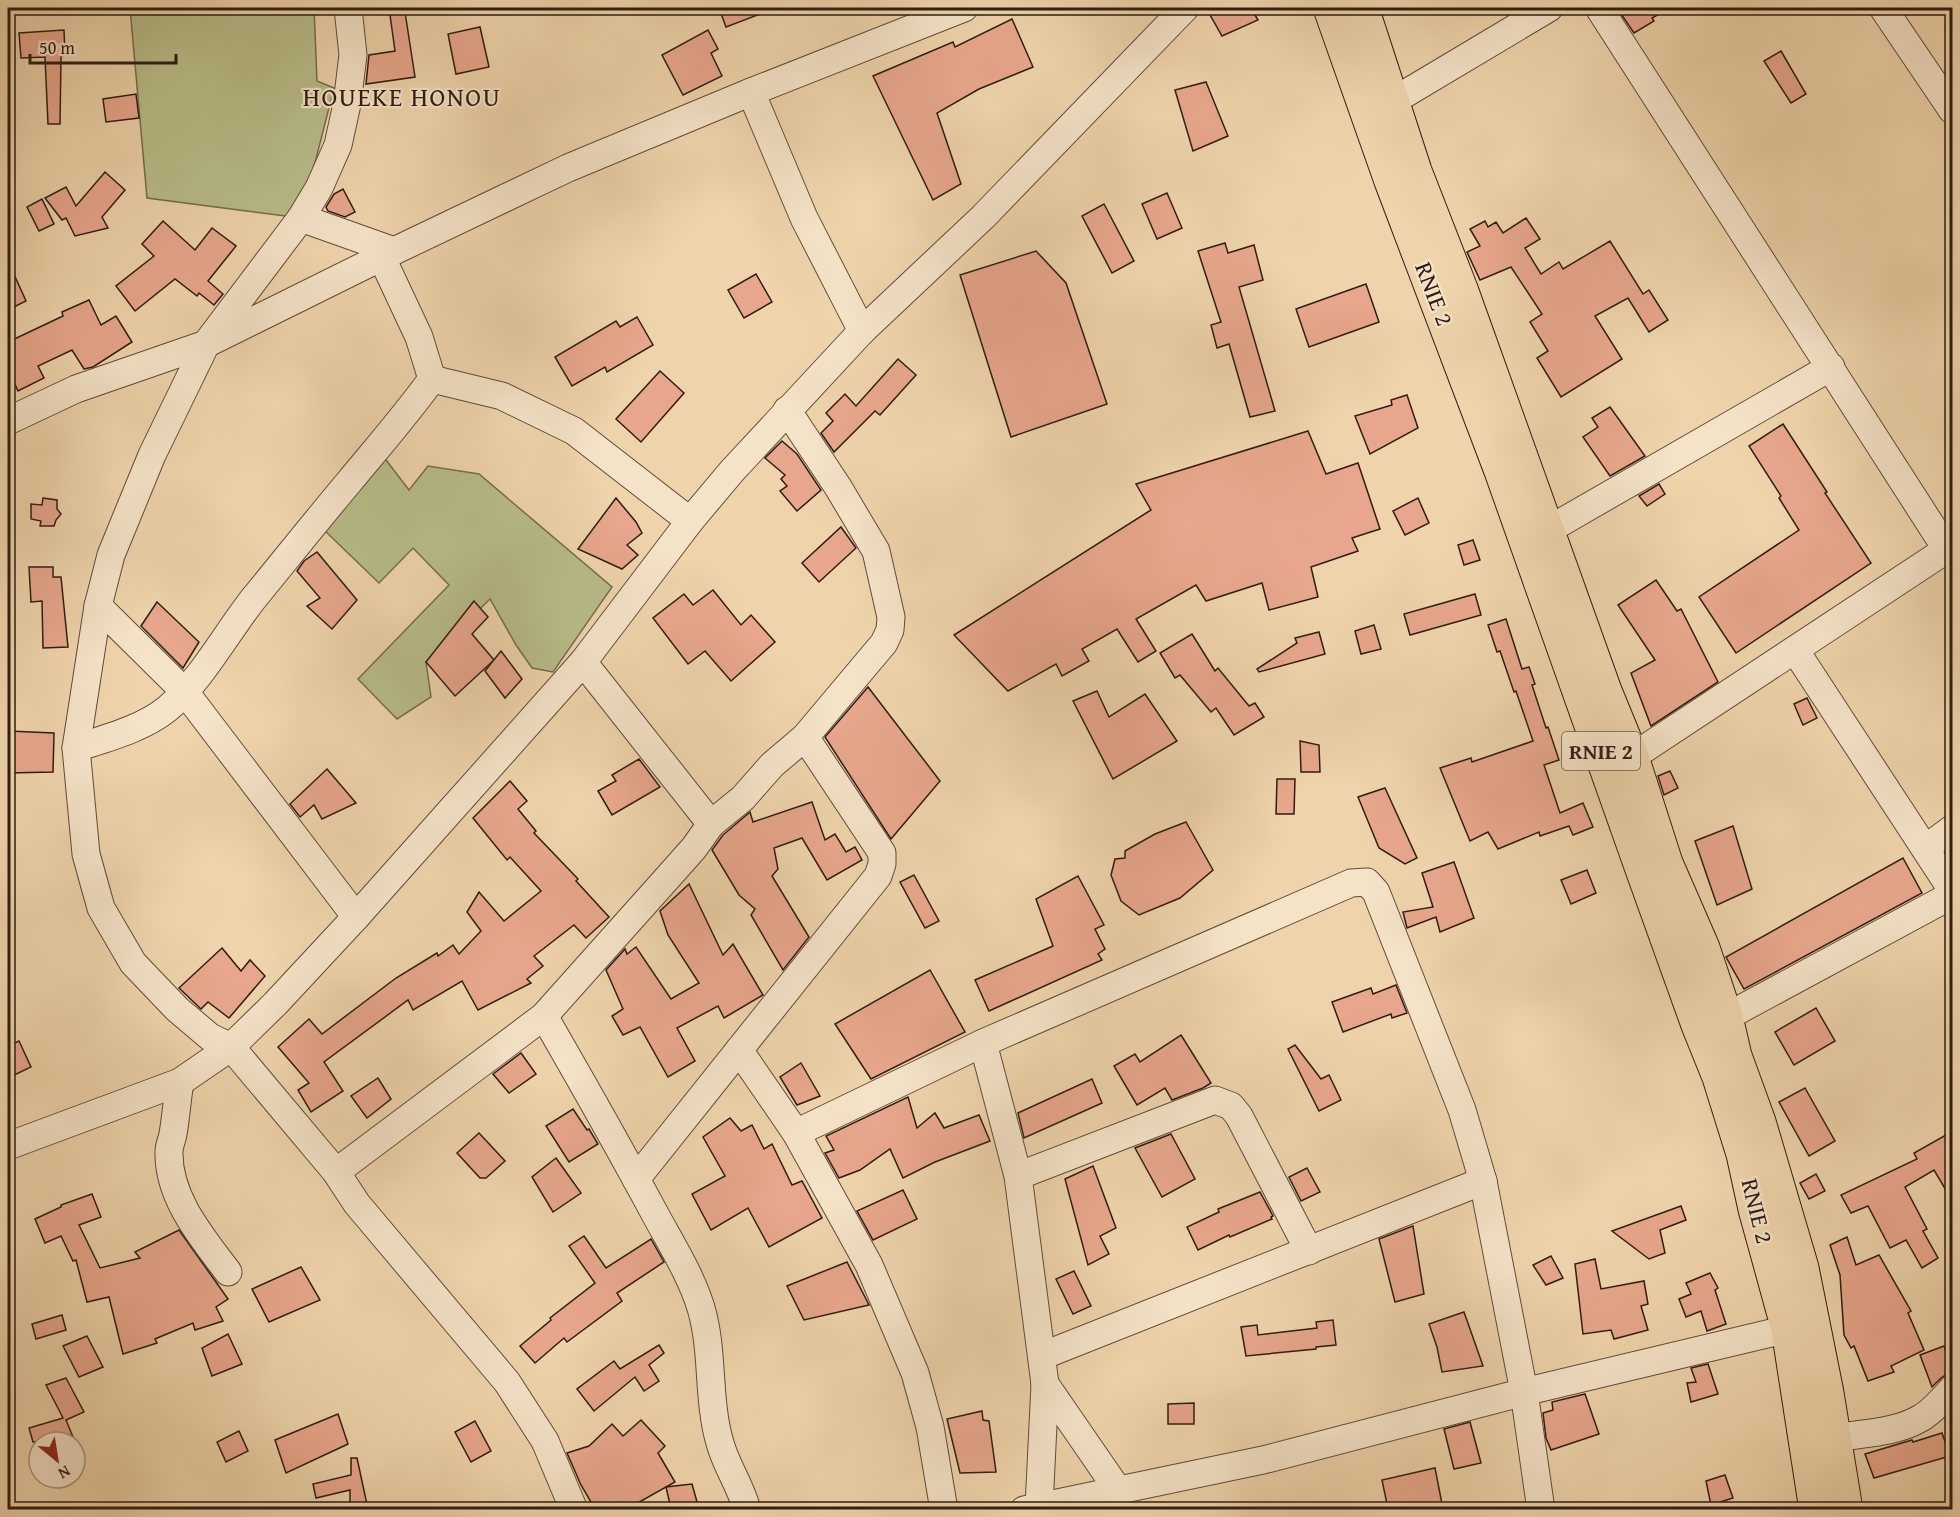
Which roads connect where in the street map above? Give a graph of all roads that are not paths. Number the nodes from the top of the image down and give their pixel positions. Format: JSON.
{"nodes":[{"id":1,"x":348,"y":8,"type":"edge"},
{"id":2,"x":964,"y":8,"type":"edge"},
{"id":3,"x":1185,"y":8,"type":"edge"},
{"id":4,"x":1330,"y":8,"type":"edge"},
{"id":5,"x":1362,"y":8,"type":"edge"},
{"id":6,"x":1549,"y":8,"type":"edge"},
{"id":7,"x":1599,"y":8,"type":"edge"},
{"id":8,"x":1883,"y":8,"type":"edge"},
{"id":9,"x":751,"y":92,"type":"junction"},
{"id":10,"x":1393,"y":101,"type":"junction"},
{"id":11,"x":1953,"y":110,"type":"edge"},
{"id":12,"x":301,"y":218,"type":"junction"},
{"id":13,"x":388,"y":254,"type":"junction"},
{"id":14,"x":862,"y":331,"type":"junction"},
{"id":15,"x":206,"y":344,"type":"junction"},
{"id":16,"x":1831,"y":367,"type":"junction"},
{"id":17,"x":432,"y":379,"type":"junction"},
{"id":18,"x":787,"y":410,"type":"junction"},
{"id":19,"x":8,"y":421,"type":"edge"},
{"id":20,"x":690,"y":521,"type":"junction"},
{"id":21,"x":1548,"y":530,"type":"junction"},
{"id":22,"x":1950,"y":548,"type":"edge"},
{"id":23,"x":98,"y":606,"type":"junction"},
{"id":24,"x":1795,"y":650,"type":"junction"},
{"id":25,"x":583,"y":662,"type":"junction"},
{"id":26,"x":185,"y":692,"type":"junction"},
{"id":27,"x":805,"y":737,"type":"junction"},
{"id":28,"x":76,"y":748,"type":"junction"},
{"id":29,"x":1632,"y":757,"type":"junction"},
{"id":30,"x":711,"y":824,"type":"junction"},
{"id":31,"x":1953,"y":829,"type":"edge"},
{"id":32,"x":1926,"y":848,"type":"junction"},
{"id":33,"x":1953,"y":890,"type":"edge"},
{"id":34,"x":1953,"y":895,"type":"edge"},
{"id":35,"x":356,"y":917,"type":"junction"},
{"id":36,"x":544,"y":1016,"type":"junction"},
{"id":37,"x":1726,"y":1017,"type":"junction"},
{"id":38,"x":983,"y":1043,"type":"junction"},
{"id":39,"x":231,"y":1047,"type":"junction"},
{"id":40,"x":739,"y":1050,"type":"junction"},
{"id":41,"x":180,"y":1082,"type":"junction"},
{"id":42,"x":796,"y":1133,"type":"junction"},
{"id":43,"x":8,"y":1146,"type":"edge"},
{"id":44,"x":336,"y":1172,"type":"junction"},
{"id":45,"x":1018,"y":1176,"type":"junction"},
{"id":46,"x":636,"y":1179,"type":"junction"},
{"id":47,"x":1483,"y":1181,"type":"junction"},
{"id":48,"x":1309,"y":1251,"type":"junction"},
{"id":49,"x":228,"y":1272,"type":"dead end"},
{"id":50,"x":1788,"y":1329,"type":"junction"},
{"id":51,"x":1042,"y":1356,"type":"junction"},
{"id":52,"x":1045,"y":1384,"type":"junction"},
{"id":53,"x":1953,"y":1389,"type":"edge"},
{"id":54,"x":1524,"y":1392,"type":"junction"},
{"id":55,"x":1835,"y":1438,"type":"junction"},
{"id":56,"x":1118,"y":1490,"type":"junction"},
{"id":57,"x":1044,"y":1507,"type":"edge"},
{"id":58,"x":574,"y":1509,"type":"edge"},
{"id":59,"x":747,"y":1509,"type":"edge"},
{"id":60,"x":944,"y":1509,"type":"edge"},
{"id":61,"x":1541,"y":1509,"type":"edge"},
{"id":62,"x":1816,"y":1509,"type":"edge"},
{"id":63,"x":1846,"y":1509,"type":"edge"}],
"edges":[{"from":1,"to":12,"type":"street"},
{"from":2,"to":9,"type":"street"},
{"from":3,"to":14,"type":"street"},
{"from":4,"to":50,"type":"highway","name":"RNIE 2","number":"RNIE 2"},
{"from":5,"to":10,"type":"highway","name":"RNIE 2","number":"RNIE 2"},
{"from":6,"to":10,"type":"street"},
{"from":7,"to":16,"type":"street"},
{"from":8,"to":11,"type":"street"},
{"from":9,"to":13,"type":"street"},
{"from":9,"to":14,"type":"street"},
{"from":10,"to":21,"type":"highway","name":"RNIE 2","number":"RNIE 2"},
{"from":12,"to":13,"type":"street"},
{"from":12,"to":15,"type":"street"},
{"from":13,"to":15,"type":"street"},
{"from":13,"to":17,"type":"street"},
{"from":14,"to":18,"type":"street"},
{"from":15,"to":19,"type":"street"},
{"from":15,"to":23,"type":"street"},
{"from":16,"to":21,"type":"street"},
{"from":16,"to":22,"type":"street"},
{"from":17,"to":20,"type":"street"},
{"from":17,"to":26,"type":"street"},
{"from":18,"to":20,"type":"street"},
{"from":18,"to":27,"type":"street"},
{"from":20,"to":25,"type":"street"},
{"from":21,"to":29,"type":"highway","name":"RNIE 2","number":"RNIE 2"},
{"from":22,"to":24,"type":"street"},
{"from":23,"to":26,"type":"street"},
{"from":23,"to":28,"type":"street"},
{"from":24,"to":29,"type":"street"},
{"from":24,"to":32,"type":"street"},
{"from":25,"to":30,"type":"street"},
{"from":25,"to":35,"type":"street"},
{"from":26,"to":28,"type":"street"},
{"from":26,"to":35,"type":"street"},
{"from":27,"to":30,"type":"street"},
{"from":27,"to":40,"type":"street"},
{"from":28,"to":39,"type":"street"},
{"from":29,"to":37,"type":"highway","name":"RNIE 2","number":"RNIE 2"},
{"from":30,"to":36,"type":"street"},
{"from":31,"to":32,"type":"street"},
{"from":32,"to":33,"type":"street"},
{"from":34,"to":37,"type":"street"},
{"from":35,"to":39,"type":"street"},
{"from":36,"to":44,"type":"street"},
{"from":36,"to":46,"type":"street"},
{"from":37,"to":55,"type":"highway","name":"RNIE 2","number":"RNIE 2"},
{"from":38,"to":42,"type":"street"},
{"from":38,"to":45,"type":"street"},
{"from":38,"to":47,"type":"street"},
{"from":39,"to":41,"type":"street"},
{"from":39,"to":44,"type":"street"},
{"from":40,"to":42,"type":"street"},
{"from":40,"to":46,"type":"street"},
{"from":41,"to":43,"type":"street"},
{"from":41,"to":49,"type":"street"},
{"from":42,"to":60,"type":"street"},
{"from":44,"to":58,"type":"street"},
{"from":45,"to":48,"type":"street"},
{"from":45,"to":51,"type":"street"},
{"from":46,"to":59,"type":"street"},
{"from":47,"to":48,"type":"street"},
{"from":47,"to":54,"type":"street"},
{"from":48,"to":51,"type":"street"},
{"from":50,"to":54,"type":"street"},
{"from":50,"to":62,"type":"highway","name":"RNIE 2","number":"RNIE 2"},
{"from":51,"to":52,"type":"street"},
{"from":52,"to":56,"type":"street"},
{"from":52,"to":57,"type":"street"},
{"from":53,"to":55,"type":"street"},
{"from":54,"to":56,"type":"street"},
{"from":54,"to":61,"type":"street"},
{"from":55,"to":63,"type":"highway","name":"RNIE 2","number":"RNIE 2"},
{"from":56,"to":57,"type":"street"}]}
